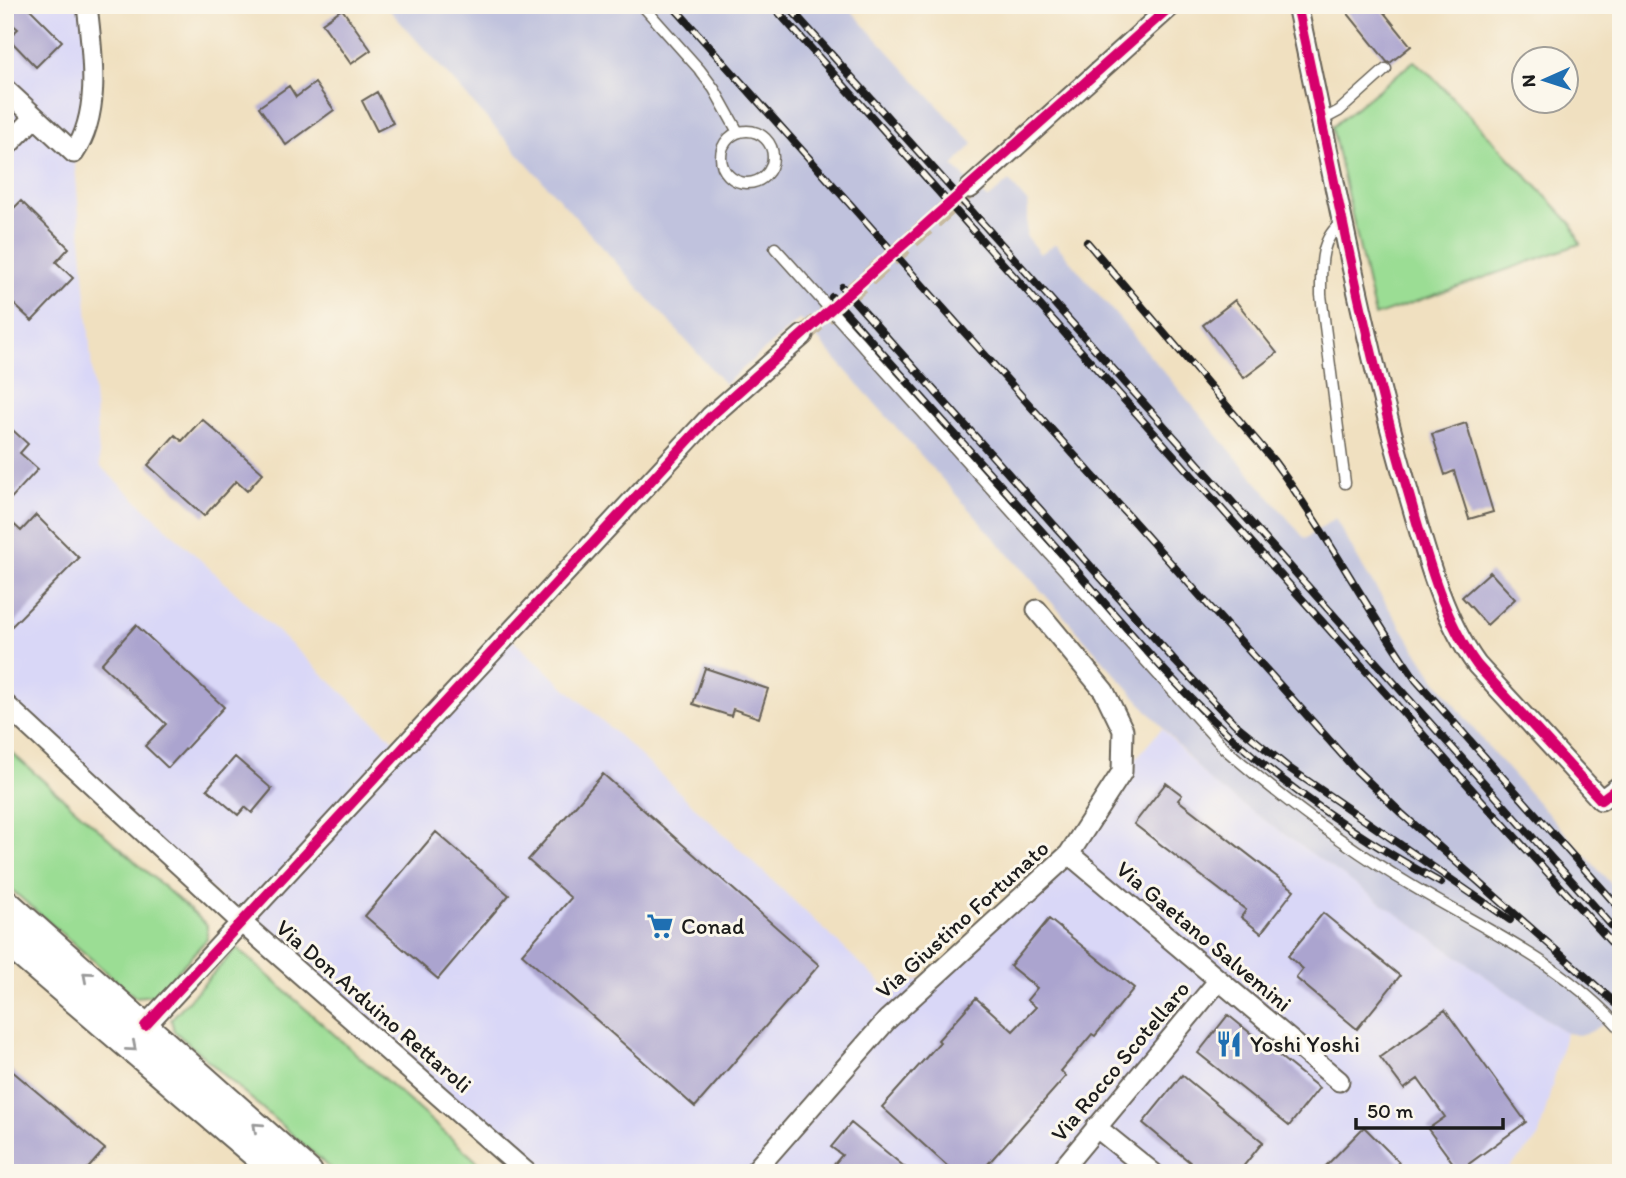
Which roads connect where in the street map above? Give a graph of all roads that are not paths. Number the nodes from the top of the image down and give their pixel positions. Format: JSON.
{"nodes":[{"id":1,"x":87,"y":5,"type":"edge"},
{"id":2,"x":642,"y":5,"type":"edge"},
{"id":3,"x":1172,"y":5,"type":"edge"},
{"id":4,"x":1297,"y":5,"type":"edge"},
{"id":5,"x":1385,"y":68,"type":"dead end"},
{"id":6,"x":5,"y":89,"type":"edge"},
{"id":7,"x":36,"y":117,"type":"junction"},
{"id":8,"x":1322,"y":120,"type":"junction"},
{"id":9,"x":738,"y":132,"type":"junction"},
{"id":10,"x":5,"y":148,"type":"edge"},
{"id":11,"x":970,"y":188,"type":"tunnel mouth"},
{"id":12,"x":1343,"y":221,"type":"junction"},
{"id":13,"x":775,"y":248,"type":"dead end"},
{"id":14,"x":803,"y":335,"type":"tunnel mouth"},
{"id":15,"x":1345,"y":483,"type":"dead end"},
{"id":16,"x":1037,"y":610,"type":"dead end"},
{"id":17,"x":5,"y":704,"type":"edge"},
{"id":18,"x":1621,"y":785,"type":"edge"},
{"id":19,"x":1069,"y":854,"type":"junction"},
{"id":20,"x":5,"y":903,"type":"edge"},
{"id":21,"x":241,"y":922,"type":"junction"},
{"id":22,"x":5,"y":939,"type":"edge"},
{"id":23,"x":1219,"y":980,"type":"junction"},
{"id":24,"x":145,"y":1026,"type":"junction"},
{"id":25,"x":1619,"y":1026,"type":"edge"},
{"id":26,"x":1339,"y":1082,"type":"dead end"},
{"id":27,"x":1096,"y":1127,"type":"junction"},
{"id":28,"x":279,"y":1173,"type":"edge"},
{"id":29,"x":308,"y":1173,"type":"edge"},
{"id":30,"x":527,"y":1173,"type":"edge"},
{"id":31,"x":752,"y":1173,"type":"edge"},
{"id":32,"x":1059,"y":1173,"type":"edge"},
{"id":33,"x":1153,"y":1173,"type":"edge"}],
"edges":[{"from":1,"to":7,"type":"street"},
{"from":2,"to":9,"type":"lane"},
{"from":3,"to":11,"type":"street"},
{"from":4,"to":8,"type":"street"},
{"from":5,"to":8,"type":"lane"},
{"from":6,"to":7,"type":"street"},
{"from":7,"to":10,"type":"street"},
{"from":8,"to":12,"type":"street"},
{"from":9,"to":9,"type":"lane"},
{"from":12,"to":15,"type":"lane"},
{"from":12,"to":18,"type":"street"},
{"from":13,"to":25,"type":"lane"},
{"from":14,"to":21,"type":"street"},
{"from":16,"to":19,"type":"street","name":"Via Giustino Fortunato"},
{"from":17,"to":21,"type":"street","name":"Via Don Arduino Rettaroli"},
{"from":19,"to":23,"type":"street","name":"Via Gaetano Salvemini"},
{"from":19,"to":31,"type":"street","name":"Via Giustino Fortunato"},
{"from":24,"to":20,"type":"main road","one_way":true},
{"from":21,"to":24,"type":"street"},
{"from":21,"to":30,"type":"street","name":"Via Don Arduino Rettaroli"},
{"from":22,"to":28,"type":"main road","one_way":true},
{"from":23,"to":26,"type":"street","name":"Via Gaetano Salvemini"},
{"from":23,"to":27,"type":"street","name":"Via Rocco Scotellaro"},
{"from":29,"to":24,"type":"main road","one_way":true},
{"from":27,"to":32,"type":"street","name":"Via Rocco Scotellaro"},
{"from":27,"to":33,"type":"street"}]}
